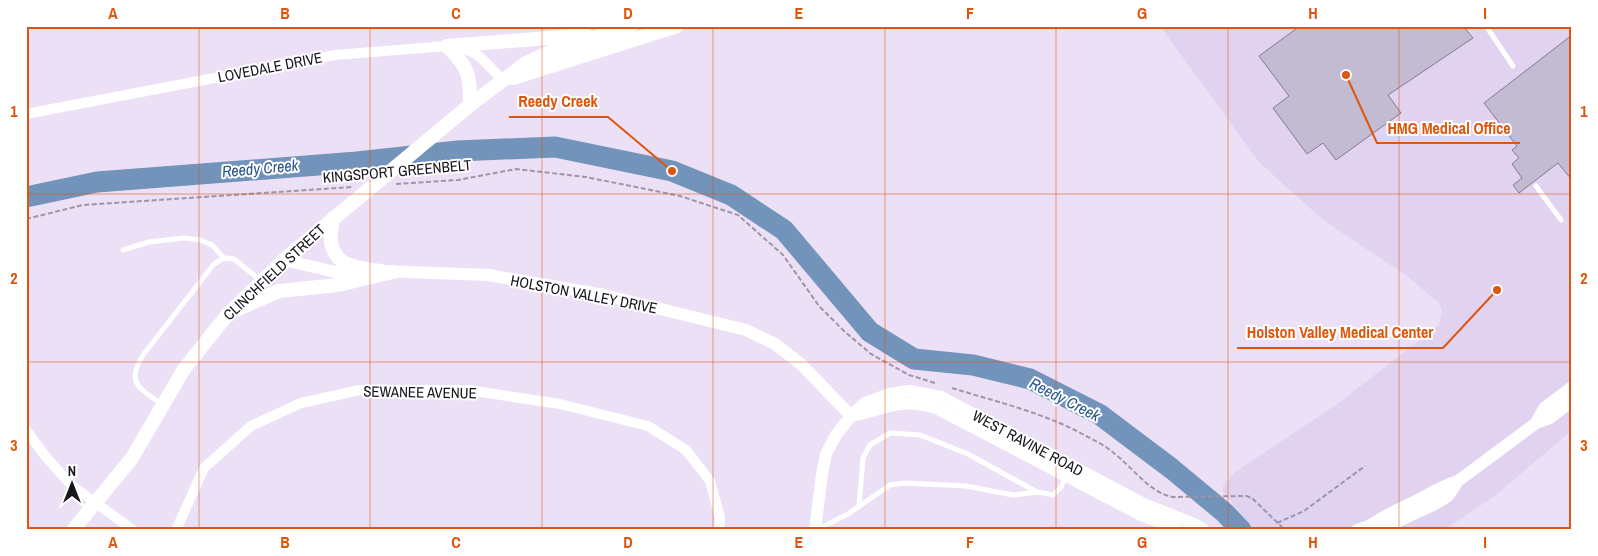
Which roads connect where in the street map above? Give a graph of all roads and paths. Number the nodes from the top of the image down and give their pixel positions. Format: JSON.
{"nodes":[{"id":1,"x":631,"y":26,"type":"edge"},
{"id":2,"x":677,"y":26,"type":"edge"},
{"id":3,"x":1486,"y":26,"type":"edge"},
{"id":4,"x":611,"y":33,"type":"junction"},
{"id":5,"x":447,"y":46,"type":"junction"},
{"id":6,"x":1513,"y":66,"type":"dead end"},
{"id":7,"x":503,"y":81,"type":"junction"},
{"id":8,"x":470,"y":105,"type":"junction"},
{"id":9,"x":26,"y":114,"type":"edge"},
{"id":10,"x":389,"y":184,"type":"dead end"},
{"id":11,"x":360,"y":186,"type":"dead end"},
{"id":12,"x":1536,"y":186,"type":"dead end"},
{"id":13,"x":333,"y":218,"type":"junction"},
{"id":14,"x":26,"y":219,"type":"edge"},
{"id":15,"x":1561,"y":220,"type":"dead end"},
{"id":16,"x":123,"y":250,"type":"dead end"},
{"id":17,"x":224,"y":258,"type":"junction"},
{"id":18,"x":284,"y":260,"type":"junction"},
{"id":19,"x":387,"y":272,"type":"junction"},
{"id":20,"x":262,"y":281,"type":"junction"},
{"id":21,"x":228,"y":314,"type":"junction"},
{"id":22,"x":937,"y":383,"type":"dead end"},
{"id":23,"x":946,"y":386,"type":"dead end"},
{"id":24,"x":1572,"y":387,"type":"edge"},
{"id":25,"x":1572,"y":401,"type":"edge"},
{"id":26,"x":163,"y":405,"type":"junction"},
{"id":27,"x":851,"y":416,"type":"junction"},
{"id":28,"x":1536,"y":423,"type":"junction"},
{"id":29,"x":26,"y":430,"type":"edge"},
{"id":30,"x":1365,"y":466,"type":"dead end"},
{"id":31,"x":1069,"y":470,"type":"junction"},
{"id":32,"x":1038,"y":492,"type":"junction"},
{"id":33,"x":96,"y":503,"type":"junction"},
{"id":34,"x":860,"y":506,"type":"junction"},
{"id":35,"x":1277,"y":523,"type":"junction"},
{"id":36,"x":1363,"y":528,"type":"edge"},
{"id":37,"x":73,"y":530,"type":"edge"},
{"id":38,"x":133,"y":530,"type":"edge"},
{"id":39,"x":176,"y":530,"type":"edge"},
{"id":40,"x":719,"y":530,"type":"edge"},
{"id":41,"x":815,"y":530,"type":"edge"},
{"id":42,"x":1178,"y":530,"type":"edge"},
{"id":43,"x":1204,"y":530,"type":"edge"},
{"id":44,"x":1284,"y":530,"type":"edge"}],
"edges":[{"from":1,"to":4,"type":"main road","name":"CLINCHFIELD STREET"},
{"from":2,"to":7,"type":"main road","name":"CLINCHFIELD STREET"},
{"from":3,"to":6,"type":"lane"},
{"from":4,"to":5,"type":"main road"},
{"from":4,"to":7,"type":"main road","name":"CLINCHFIELD STREET"},
{"from":5,"to":7,"type":"street","name":"LOVEDALE DRIVE"},
{"from":5,"to":8,"type":"main road"},
{"from":5,"to":9,"type":"street","name":"LOVEDALE DRIVE"},
{"from":7,"to":8,"type":"main road","name":"CLINCHFIELD STREET"},
{"from":8,"to":13,"type":"main road","name":"CLINCHFIELD STREET"},
{"from":10,"to":22,"type":"path","name":"KINGSPORT GREENBELT"},
{"from":11,"to":14,"type":"path","name":"KINGSPORT GREENBELT"},
{"from":12,"to":15,"type":"lane"},
{"from":13,"to":18,"type":"main road","name":"CLINCHFIELD STREET"},
{"from":13,"to":19,"type":"main road"},
{"from":16,"to":17,"type":"lane"},
{"from":17,"to":20,"type":"lane"},
{"from":17,"to":26,"type":"lane"},
{"from":18,"to":19,"type":"street","name":"HOLSTON VALLEY DRIVE"},
{"from":18,"to":20,"type":"main road","name":"CLINCHFIELD STREET"},
{"from":19,"to":21,"type":"main road"},
{"from":19,"to":27,"type":"street","name":"HOLSTON VALLEY DRIVE"},
{"from":20,"to":21,"type":"main road","name":"CLINCHFIELD STREET"},
{"from":21,"to":26,"type":"main road","name":"CLINCHFIELD STREET"},
{"from":23,"to":35,"type":"path"},
{"from":24,"to":28,"type":"street"},
{"from":25,"to":28,"type":"street"},
{"from":26,"to":33,"type":"main road","name":"CLINCHFIELD STREET"},
{"from":27,"to":31,"type":"street","name":"WEST RAVINE ROAD"},
{"from":27,"to":41,"type":"street","name":"WEST RAVINE ROAD"},
{"from":28,"to":36,"type":"street"},
{"from":29,"to":33,"type":"street"},
{"from":30,"to":35,"type":"path"},
{"from":31,"to":32,"type":"lane"},
{"from":31,"to":42,"type":"street","name":"WEST RAVINE ROAD"},
{"from":31,"to":43,"type":"street","name":"WEST RAVINE ROAD"},
{"from":32,"to":34,"type":"lane"},
{"from":32,"to":34,"type":"lane"},
{"from":33,"to":37,"type":"main road","name":"CLINCHFIELD STREET"},
{"from":33,"to":38,"type":"street"},
{"from":34,"to":41,"type":"lane"},
{"from":35,"to":44,"type":"path"},
{"from":39,"to":40,"type":"street","name":"SEWANEE AVENUE"}]}
